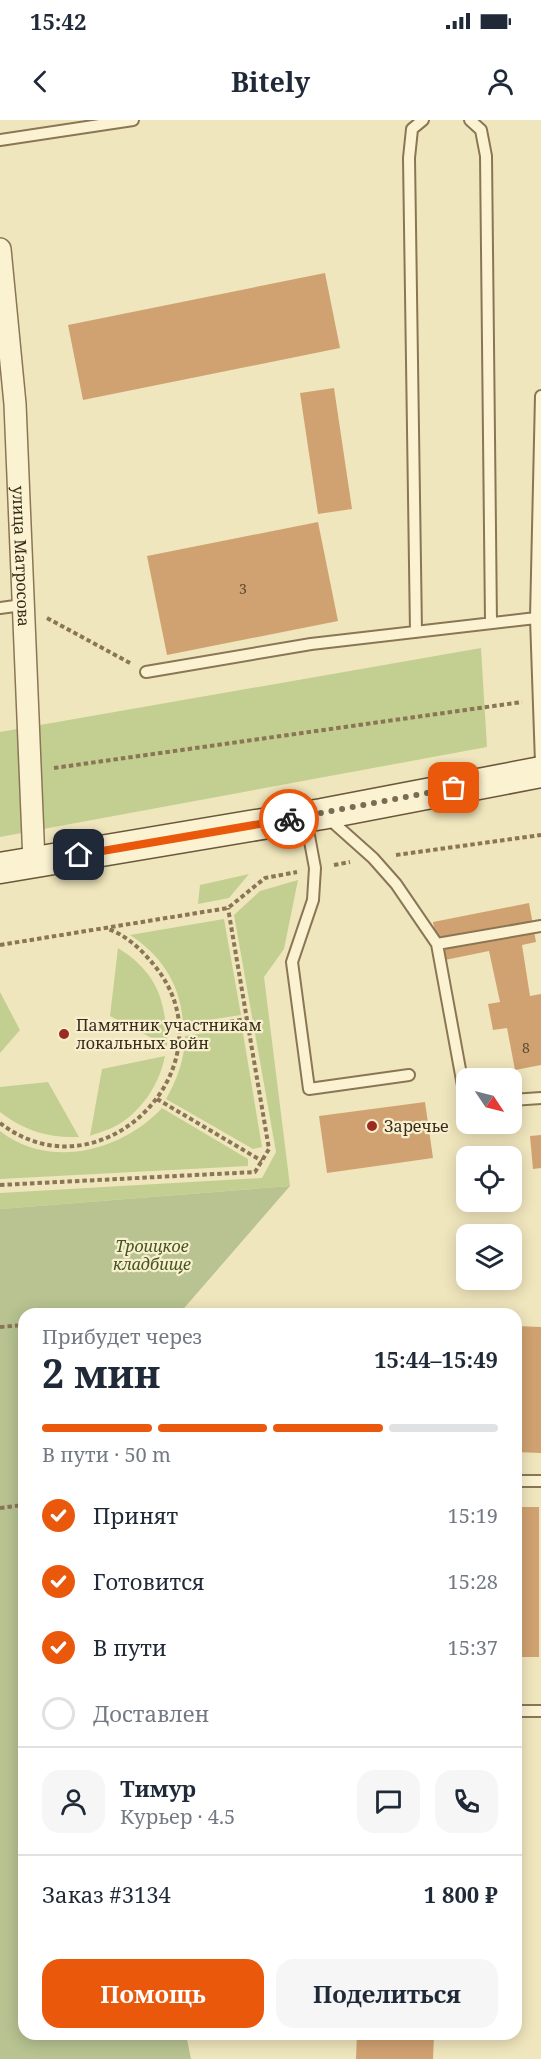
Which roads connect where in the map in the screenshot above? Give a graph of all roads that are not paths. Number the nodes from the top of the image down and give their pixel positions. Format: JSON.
{"nodes":[{"id":1,"x":133,"y":120,"type":"edge"},
{"id":2,"x":423,"y":120,"type":"edge"},
{"id":3,"x":470,"y":120,"type":"edge"},
{"id":4,"x":0,"y":140,"type":"edge"},
{"id":5,"x":0,"y":249,"type":"edge"},
{"id":6,"x":541,"y":396,"type":"edge"},
{"id":7,"x":7,"y":403,"type":"edge"},
{"id":8,"x":22,"y":605,"type":"junction"},
{"id":9,"x":0,"y":608,"type":"edge"},
{"id":10,"x":536,"y":618,"type":"junction"},
{"id":11,"x":491,"y":623,"type":"junction"},
{"id":12,"x":416,"y":632,"type":"junction"},
{"id":13,"x":146,"y":672,"type":"road end"},
{"id":14,"x":541,"y":764,"type":"edge"},
{"id":15,"x":541,"y":772,"type":"edge"},
{"id":16,"x":314,"y":815,"type":"junction"},
{"id":17,"x":34,"y":862,"type":"junction"},
{"id":18,"x":0,"y":868,"type":"edge"},
{"id":19,"x":541,"y":926,"type":"edge"},
{"id":20,"x":437,"y":944,"type":"junction"},
{"id":21,"x":460,"y":1068,"type":"edge"},
{"id":22,"x":409,"y":1075,"type":"dead end"},
{"id":23,"x":541,"y":1098,"type":"edge"},
{"id":24,"x":522,"y":1099,"type":"edge"},
{"id":25,"x":522,"y":1481,"type":"edge"},
{"id":26,"x":541,"y":1481,"type":"edge"},
{"id":27,"x":522,"y":1711,"type":"edge"},
{"id":28,"x":541,"y":1711,"type":"edge"}],
"edges":[{"from":1,"to":4,"type":"lane"},
{"from":2,"to":12,"type":"lane"},
{"from":3,"to":11,"type":"lane"},
{"from":5,"to":7,"type":"street","name":"улица Матросова"},
{"from":6,"to":10,"type":"lane"},
{"from":7,"to":8,"type":"street","name":"улица Матросова"},
{"from":8,"to":9,"type":"lane"},
{"from":8,"to":17,"type":"street","name":"улица Матросова"},
{"from":10,"to":11,"type":"lane"},
{"from":10,"to":14,"type":"lane"},
{"from":11,"to":12,"type":"lane"},
{"from":12,"to":13,"type":"lane"},
{"from":15,"to":16,"type":"main road"},
{"from":16,"to":17,"type":"main road"},
{"from":16,"to":20,"type":"lane"},
{"from":16,"to":22,"type":"lane"},
{"from":17,"to":18,"type":"main road"},
{"from":19,"to":20,"type":"lane"},
{"from":20,"to":21,"type":"lane"},
{"from":23,"to":24,"type":"lane"},
{"from":25,"to":26,"type":"lane"},
{"from":27,"to":28,"type":"lane"}]}
